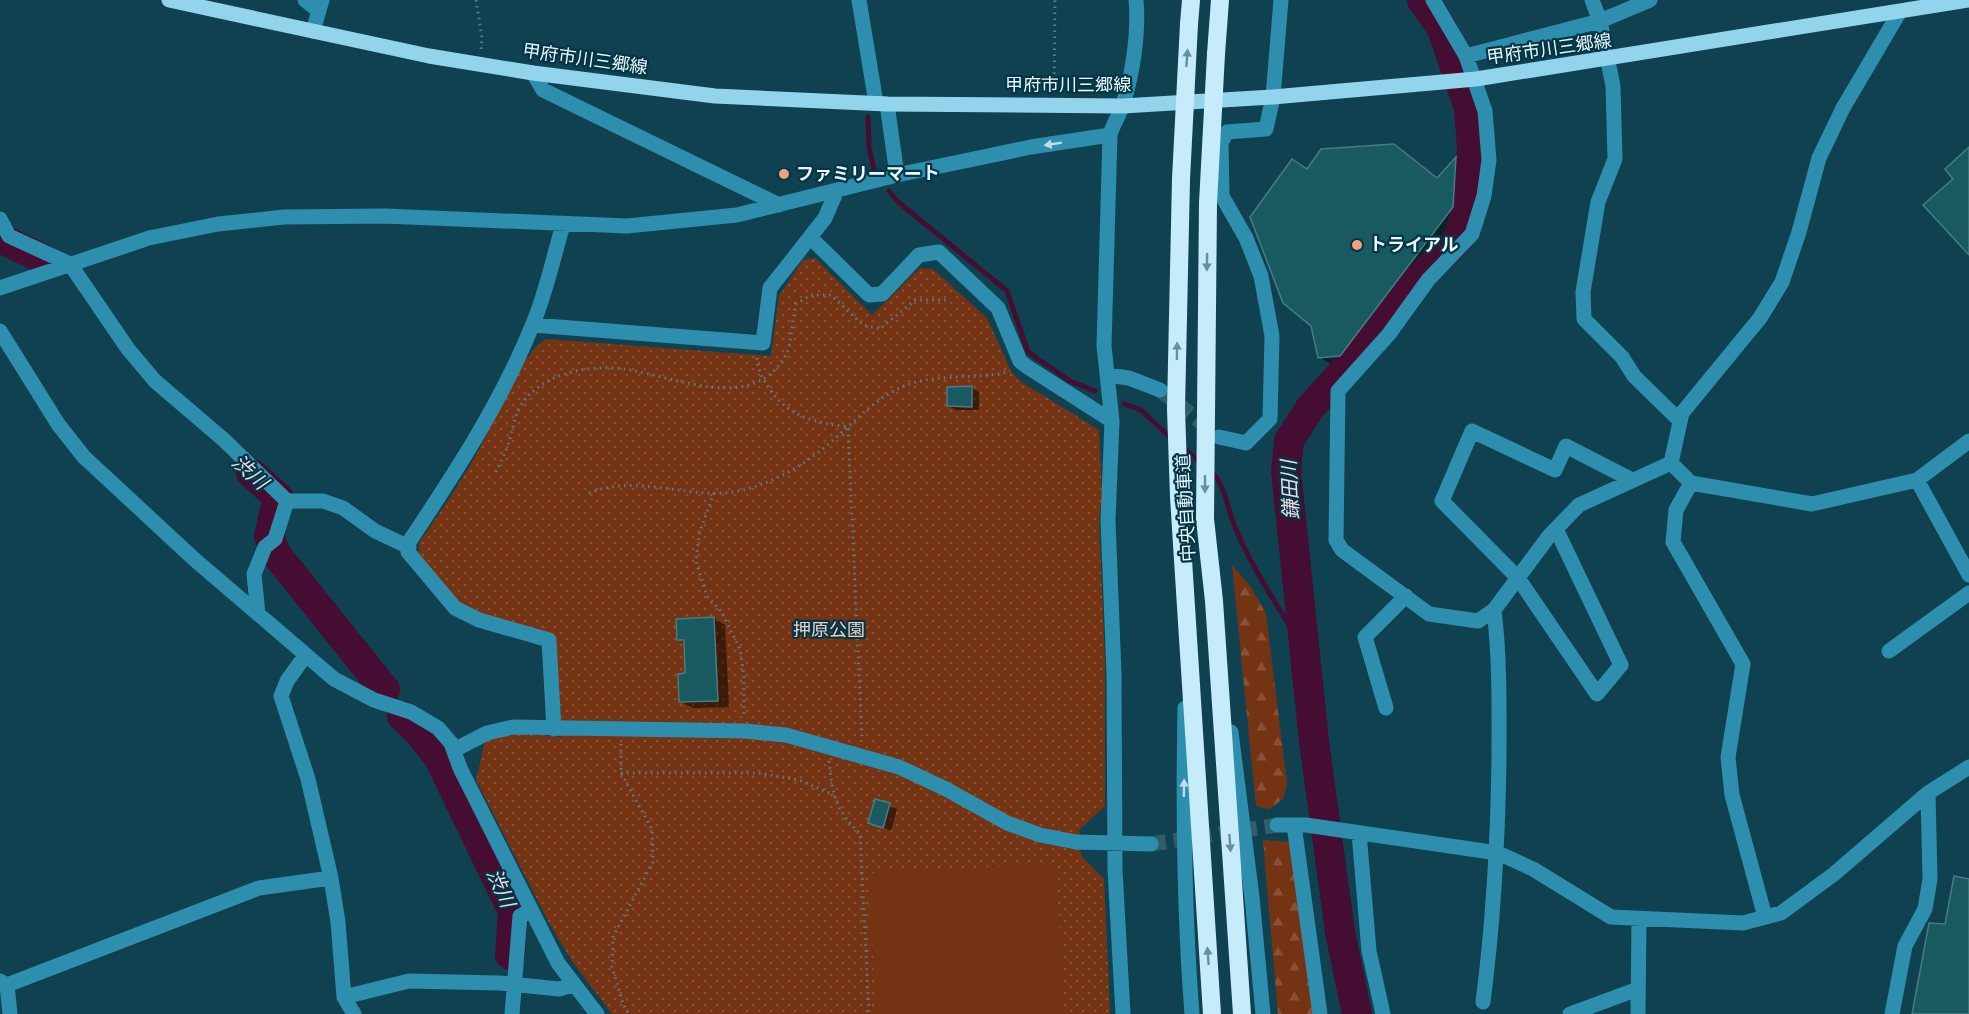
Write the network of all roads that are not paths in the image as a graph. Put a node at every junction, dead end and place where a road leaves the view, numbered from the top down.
1 (169, 0) edge
2 (304, 0) edge
3 (859, 0) edge
4 (1136, 0) edge
5 (1191, 0) edge
6 (1220, 0) edge
7 (1281, 0) edge
8 (1433, 0) edge
9 (1592, 0) edge
10 (1650, 0) edge
11 (1968, 0) edge
12 (320, 6) edge
13 (1899, 13) junction
14 (1600, 21) junction
15 (312, 31) junction
16 (1466, 56) junction
17 (1609, 60) junction
18 (533, 73) junction
19 (1476, 79) junction
20 (1273, 97) junction
21 (882, 103) junction
22 (1123, 106) junction
23 (1110, 135) junction
24 (897, 176) junction
25 (837, 190) junction
26 (779, 205) junction
27 (0, 219) edge
28 (563, 225) junction
29 (810, 237) junction
30 (70, 264) junction
31 (0, 288) edge
32 (533, 325) junction
33 (0, 331) edge
34 (1107, 375) junction
35 (1160, 390) tunnel mouth
36 (1680, 421) junction
37 (1112, 422) junction
38 (1211, 435) junction
39 (1969, 441) edge
40 (1671, 463) junction
41 (1632, 480) junction
42 (1917, 480) junction
43 (1691, 483) junction
44 (287, 501) junction
45 (1556, 529) junction
46 (408, 547) junction
47 (1969, 575) edge
48 (1518, 578) junction
49 (1969, 593) edge
50 (1406, 596) junction
51 (1214, 601) junction
52 (1187, 603) junction
53 (1494, 610) junction
54 (258, 614) junction
55 (1889, 651) dead end
56 (305, 656) junction
57 (1386, 708) dead end
58 (554, 729) junction
59 (454, 750) junction
60 (1969, 767) edge
61 (1928, 793) junction
62 (1277, 825) tunnel mouth
63 (1300, 825) junction
64 (1355, 832) junction
65 (1115, 843) junction
66 (1151, 844) tunnel mouth
67 (1498, 853) junction
68 (331, 878) junction
69 (531, 910) junction
70 (1766, 917) junction
71 (1639, 919) junction
72 (3, 983) edge
73 (509, 985) junction
74 (573, 985) junction
75 (1638, 989) junction
76 (344, 997) junction
77 (1483, 1002) dead end
78 (10, 1014) edge
79 (354, 1014) edge
80 (512, 1014) edge
81 (597, 1014) edge
82 (1123, 1014) edge
83 (1192, 1014) edge
84 (1212, 1014) edge
85 (1242, 1014) edge
86 (1263, 1014) edge
87 (1320, 1014) edge
88 (1383, 1014) edge
89 (1570, 1014) edge
90 (1638, 1014) edge
91 (1892, 1014) edge

1 - 15 main road, 甲府市川三郷線
2 - 12 street
3 - 21 street
4 - 22 street
52 -> 5 highway, 中央自動車道, bridge
6 -> 38 highway, 中央自動車道, bridge
7 - 20 street
8 - 16 street
9 - 14 street
10 - 14 street
11 - 13 main road, 甲府市川三郷線
12 - 15 street
13 - 17 main road, 甲府市川三郷線
13 - 36 street
14 - 16 street
14 - 17 street
15 - 18 main road, 甲府市川三郷線
16 - 19 street
17 - 19 main road, 甲府市川三郷線
17 - 36 street
18 - 21 main road, 甲府市川三郷線
18 - 26 street
19 - 20 main road, 甲府市川三郷線
19 - 50 street
20 - 22 main road, 甲府市川三郷線
20 - 38 street
21 - 22 main road, 甲府市川三郷線
21 - 24 street
22 - 23 street
23 -> 24 street
23 - 34 street
24 - 25 street
25 - 26 street
25 - 29 street
26 - 28 street
27 - 30 street
28 - 30 street
28 - 32 street
29 - 32 street
29 - 37 street
30 - 31 street
30 - 44 street
32 - 46 street
33 - 54 street
34 - 35 street
34 - 37 street
36 - 40 street
37 - 65 street
38 -> 51 highway, 中央自動車道
39 - 42 street
40 - 41 street
40 - 43 street
41 - 45 street
41 - 48 street
42 - 43 street
42 - 47 street
43 - 70 street
44 - 46 street
44 - 54 street
45 - 48 street
45 - 48 street
46 - 58 street
48 - 53 street
49 - 55 street
50 - 53 street
50 - 57 street
51 -> 85 highway, 中央自動車道
51 - 86 street
83 -> 52 street
84 -> 52 highway, 中央自動車道
53 - 67 street
54 - 56 street
56 - 59 street
56 - 68 street
58 - 59 street
58 - 65 street
59 - 69 street
60 - 61 street
61 - 70 street
61 - 91 street
62 - 63 street
63 - 64 street
63 - 87 street
64 - 67 street
64 - 88 street
65 - 66 street
65 - 82 street
67 - 71 street
67 - 77 street
68 - 72 street
68 - 76 street
69 - 73 street
69 - 74 street
70 - 71 street
71 - 75 street
72 - 78 street
73 - 74 street
73 - 76 street
73 - 80 street
74 - 81 street
75 - 89 street
75 - 90 street
76 - 79 street

